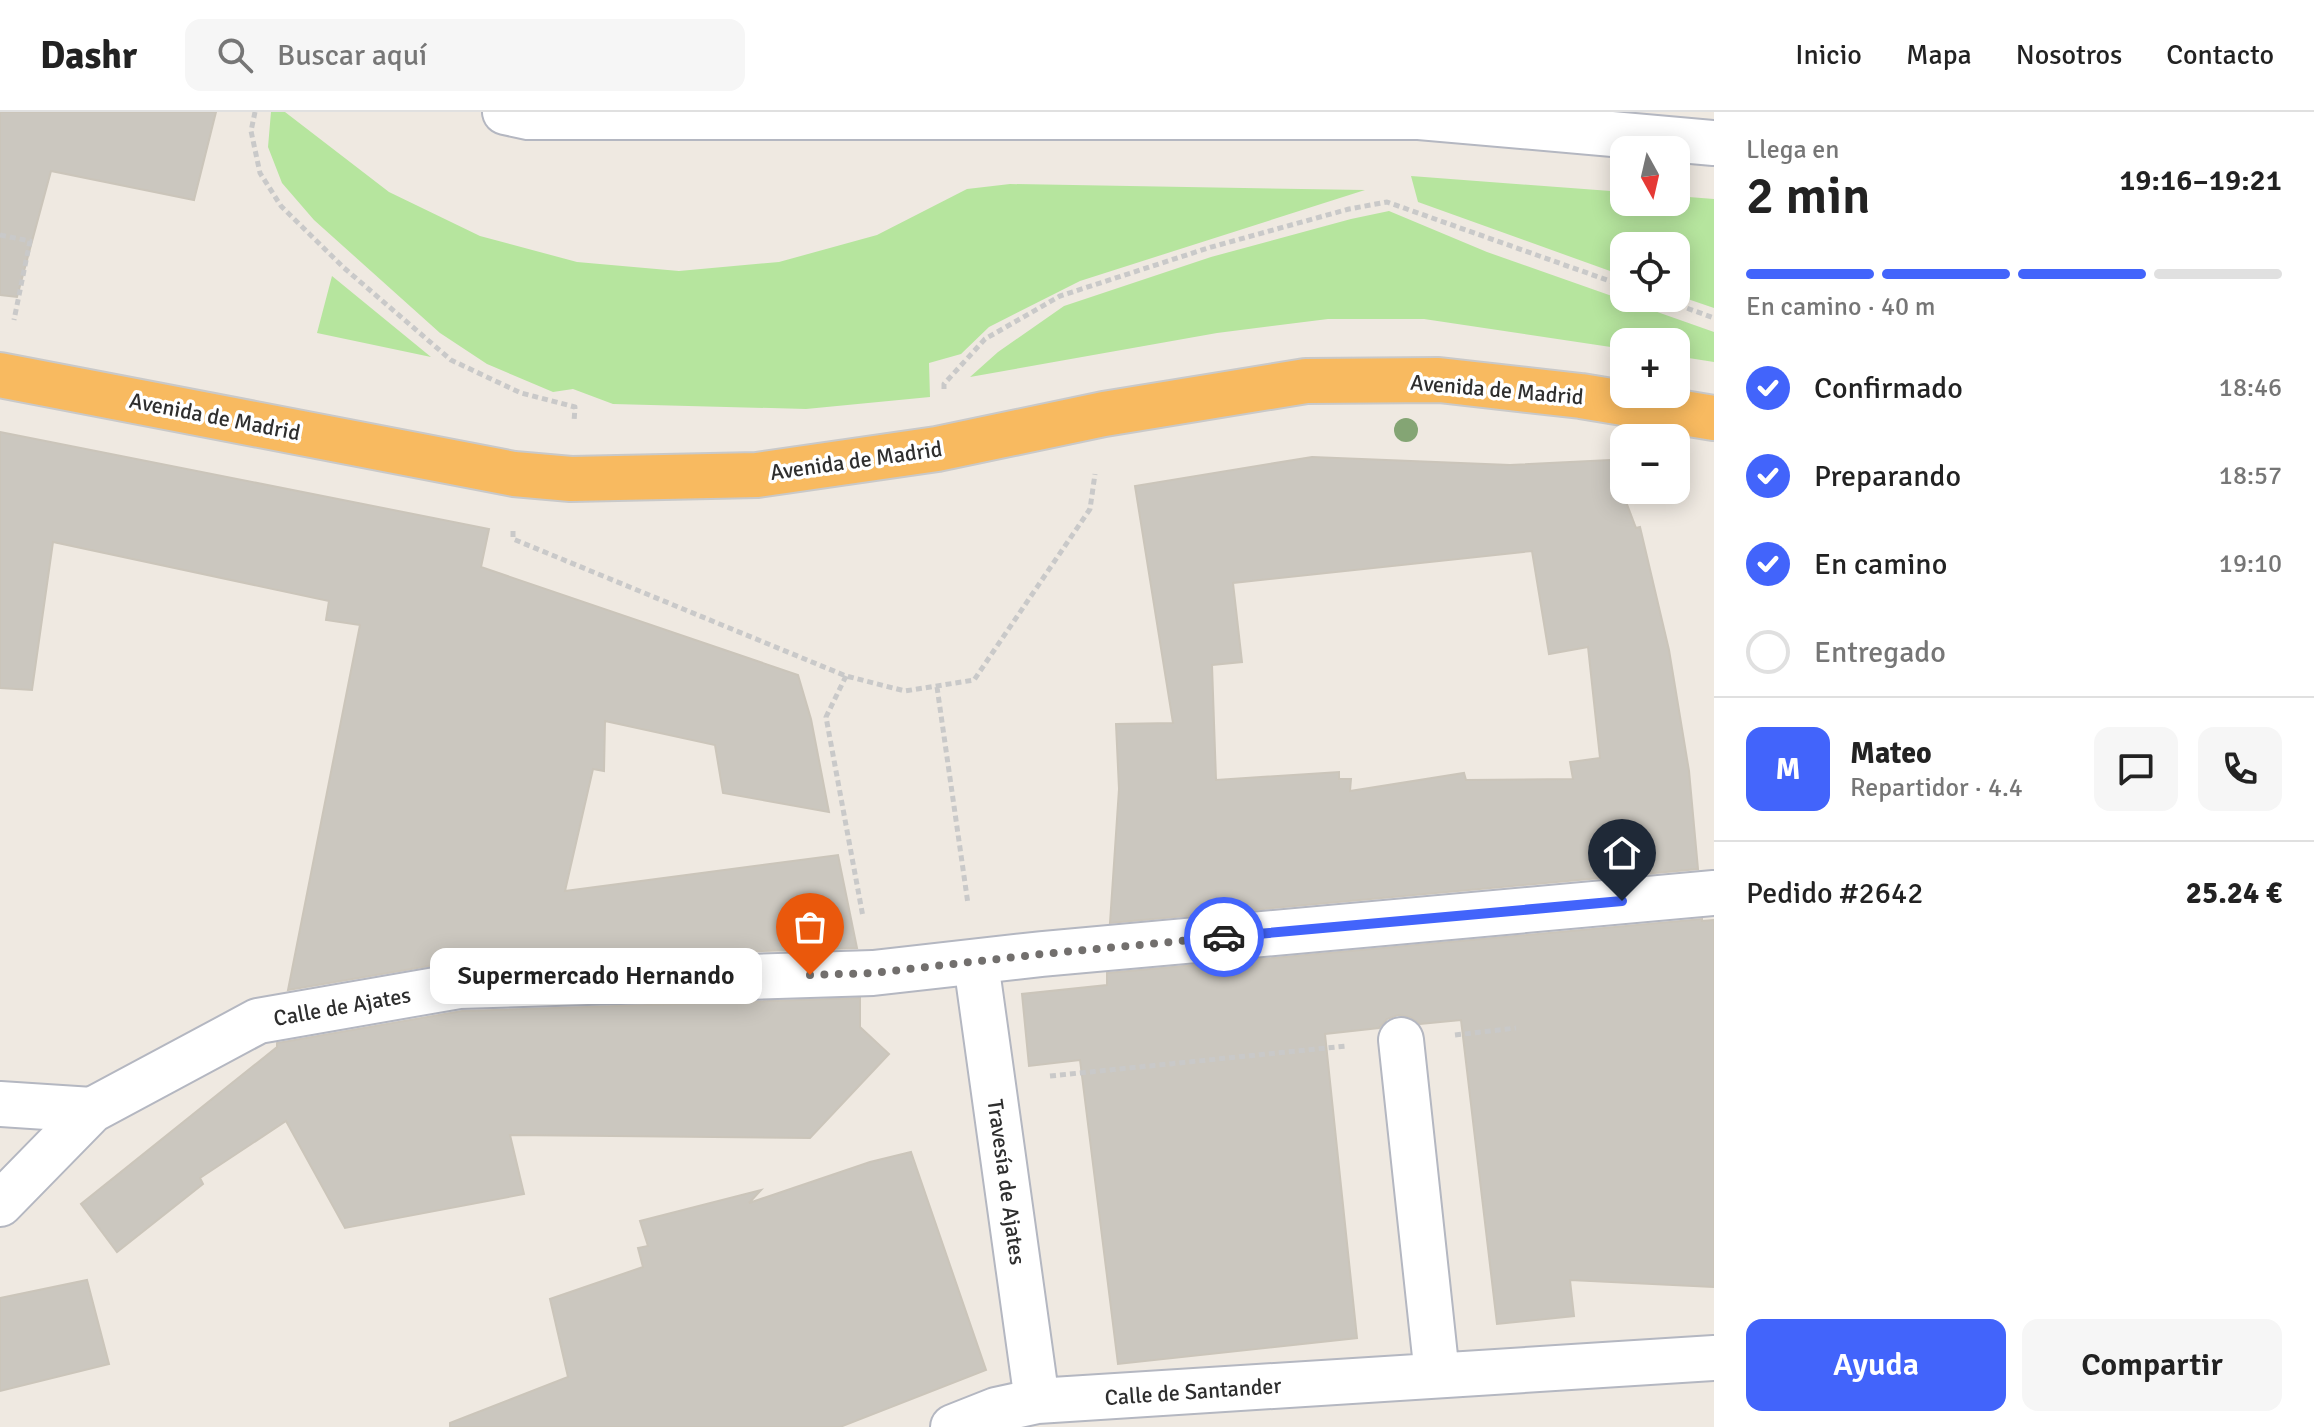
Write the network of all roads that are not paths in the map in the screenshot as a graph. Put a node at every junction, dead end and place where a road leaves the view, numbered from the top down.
1 (505, 112) edge
2 (1419, 114) edge
3 (1714, 143) edge
4 (1, 375) edge
5 (1714, 418) edge
6 (1714, 893) edge
7 (976, 963) junction
8 (1401, 1040) road end
9 (0, 1104) edge
10 (92, 1110) junction
11 (0, 1204) edge
12 (1714, 1358) edge
13 (1437, 1375) junction
14 (1037, 1401) junction
15 (953, 1427) edge

1 - 2 street
2 - 3 street
4 - 5 highway, Avenida de Madrid
6 - 7 street, Calle de Ajates
7 - 10 street, Calle de Ajates
7 - 14 street, Travesía de Ajates
8 - 13 street
9 - 10 street
10 - 11 street, Calle de Ajates
12 - 13 street, Calle de Santander
13 - 14 street, Calle de Santander
14 - 15 street, Calle de Santander

